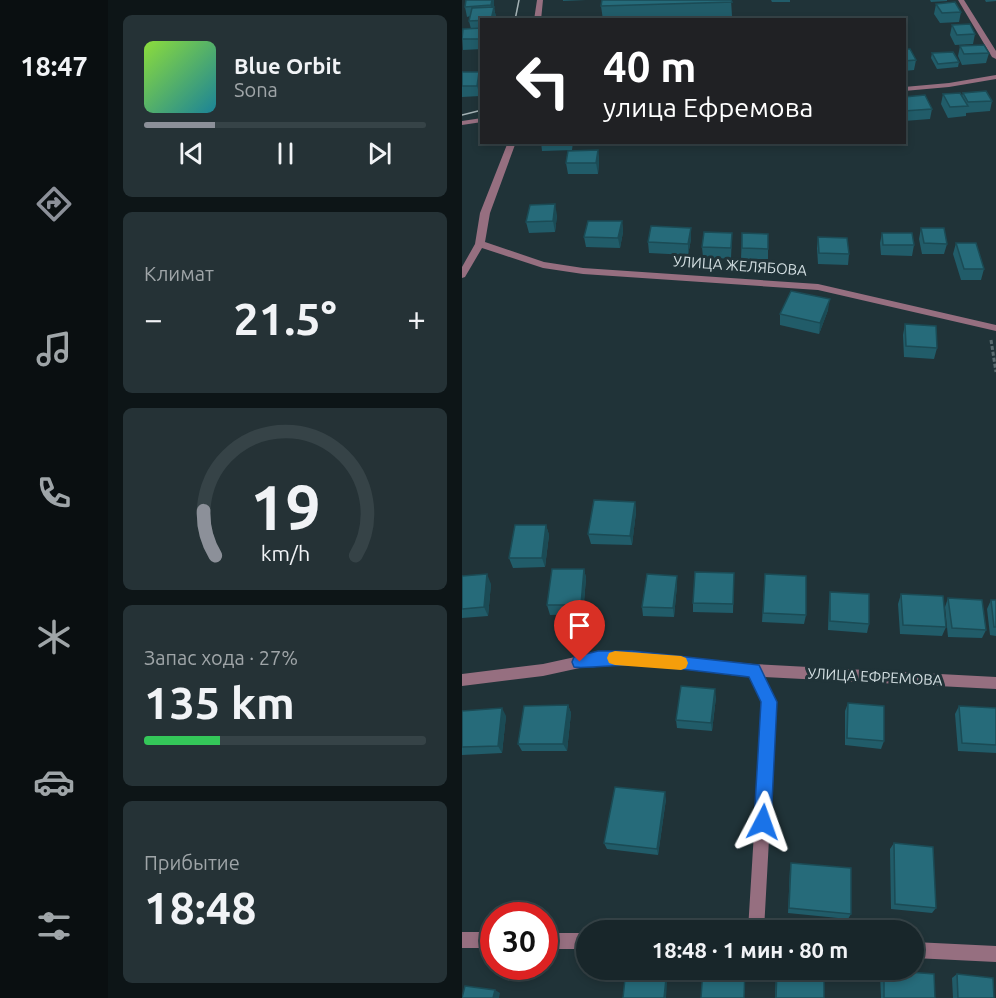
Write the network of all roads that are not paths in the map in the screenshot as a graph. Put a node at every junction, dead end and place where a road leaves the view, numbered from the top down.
1 (540, 0) edge
2 (961, 0) edge
3 (537, 18) edge
4 (996, 57) edge
5 (996, 77) edge
6 (906, 89) edge
7 (480, 120) edge
8 (462, 123) edge
9 (511, 144) edge
10 (480, 244) junction
11 (462, 275) edge
12 (993, 328) edge
13 (753, 670) junction
14 (462, 680) edge
15 (996, 683) edge
16 (757, 920) edge
17 (462, 940) edge
18 (480, 940) edge
19 (558, 941) edge
20 (576, 941) edge
21 (924, 950) edge
22 (996, 954) edge

1 - 3 street
2 - 4 street
5 - 6 street
7 - 8 street
9 - 10 street
10 - 11 street
10 - 12 street, УЛИЦА ЖЕЛЯБОВА
13 - 14 street, УЛИЦА ЕФРЕМОВА
13 - 15 street, УЛИЦА ЕФРЕМОВА
13 - 16 street
17 - 18 street
19 - 20 street
21 - 22 street

